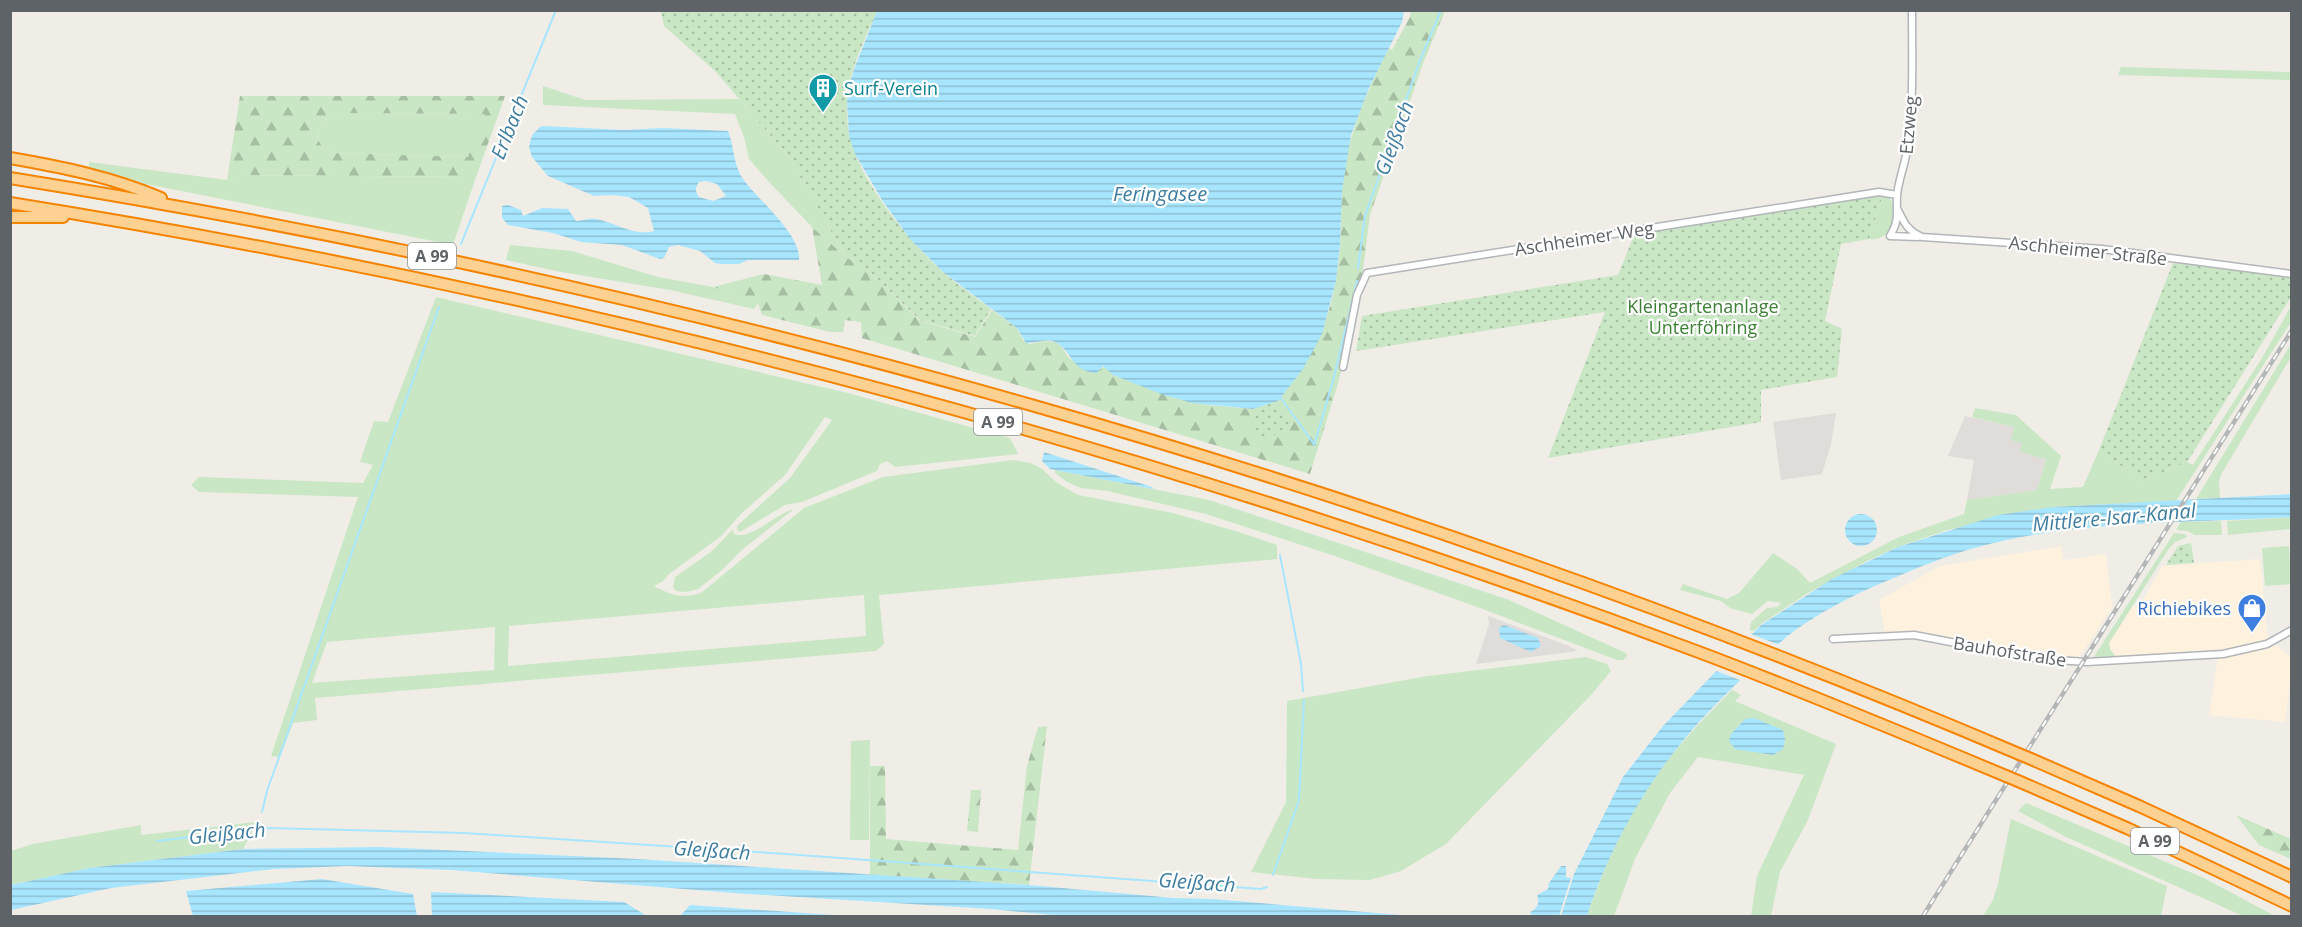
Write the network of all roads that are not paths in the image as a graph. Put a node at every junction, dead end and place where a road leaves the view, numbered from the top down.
1 (1912, 10) edge
2 (10, 158) edge
3 (10, 178) edge
4 (1897, 195) junction
5 (10, 203) edge
6 (177, 204) junction
7 (1898, 210) junction
8 (94, 216) junction
9 (10, 217) edge
10 (1890, 236) joint
11 (1922, 237) junction
12 (2292, 274) edge
13 (1343, 367) dead end
14 (2292, 630) edge
15 (1833, 639) dead end
16 (2292, 877) edge
17 (2292, 906) edge

1 - 4 street, Etzweg
2 - 6 highway
3 - 6 highway, A 99
4 - 7 street, Etzweg
4 - 13 street, Aschheimer Weg
5 - 8 highway, A 99
6 - 16 highway, A 99, bridge
7 - 10 street, Etzweg
7 - 11 street
8 - 9 highway
8 - 17 highway, A 99, bridge
10 - 11 street, Aschheimer Straße
11 - 12 street, Aschheimer Straße
14 - 15 street, Bauhofstraße

